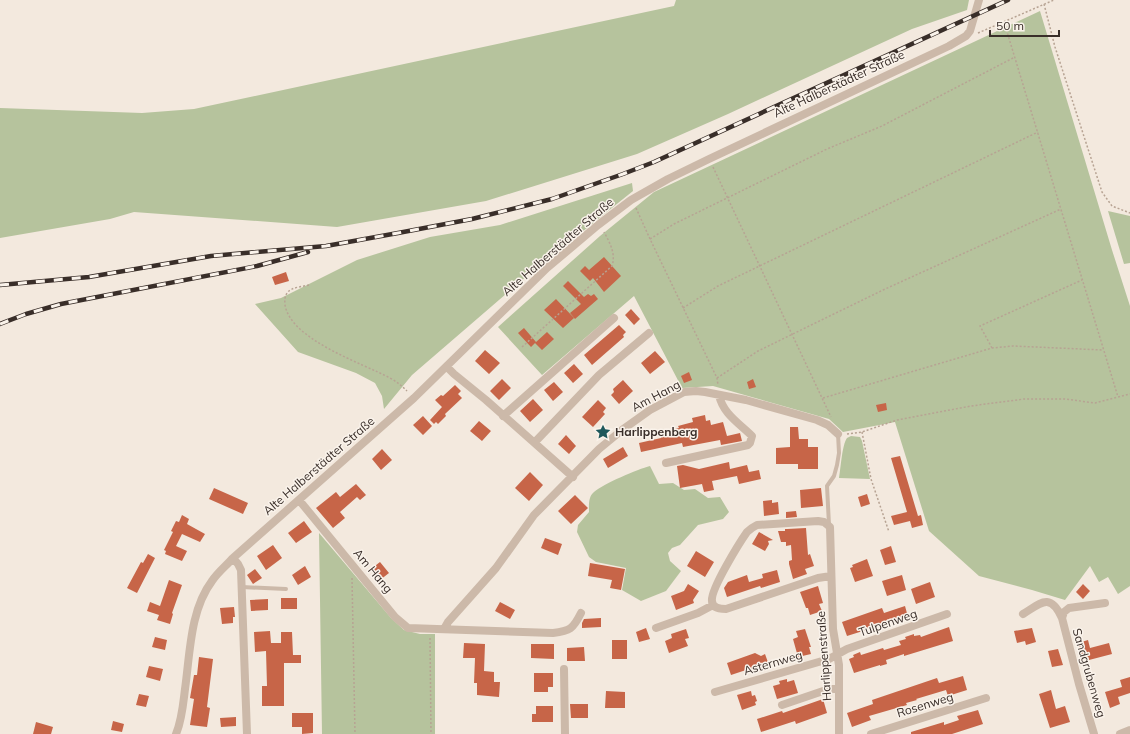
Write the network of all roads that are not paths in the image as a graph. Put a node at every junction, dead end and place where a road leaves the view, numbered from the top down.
1 (979, 0) edge
2 (614, 318) dead end
3 (649, 333) dead end
4 (447, 367) junction
5 (719, 395) junction
6 (503, 416) junction
7 (838, 434) joint
8 (535, 442) junction
9 (666, 463) dead end
10 (573, 477) junction
11 (299, 500) junction
12 (830, 528) junction
13 (233, 558) junction
14 (831, 576) junction
15 (242, 587) junction
16 (286, 589) dead end
17 (1105, 603) dead end
18 (713, 605) junction
19 (581, 613) dead end
20 (947, 614) dead end
21 (1023, 614) dead end
22 (1062, 618) junction
23 (656, 628) dead end
24 (444, 629) junction
25 (837, 655) junction
26 (564, 669) dead end
27 (839, 689) junction
28 (714, 692) dead end
29 (986, 698) dead end
30 (782, 705) dead end
31 (1130, 730) edge
32 (176, 734) edge
33 (247, 734) edge
34 (564, 734) edge
35 (839, 734) edge
36 (871, 734) edge
37 (1094, 734) edge
38 (1120, 734) edge

1 - 4 street, Alte Halberstädter Straße
2 - 6 street
3 - 8 street
4 - 6 street
4 - 11 street, Alte Halberstädter Straße
5 - 7 street
5 - 9 street
5 - 10 street, Am Hang
6 - 8 street
7 - 12 lane
8 - 10 street
10 - 24 street, Am Hang
11 - 13 street, Alte Halberstädter Straße
11 - 24 street, Am Hang
12 - 14 street, Harlippenstraße
12 - 18 street
13 - 15 street
13 - 32 street, Alte Halberstädter Straße
14 - 18 street
14 - 25 street, Harlippenstraße
15 - 16 lane
15 - 33 street
17 - 22 street, Sandgrubenweg
18 - 23 street
19 - 24 street, Am Hang
20 - 25 street, Tulpenweg
21 - 22 street, Sandgrubenweg
22 - 37 street, Sandgrubenweg
25 - 27 street, Harlippenstraße
25 - 28 street, Asternweg
26 - 34 street
27 - 30 street
27 - 35 street, Harlippenstraße
29 - 36 street, Rosenweg
31 - 38 street

